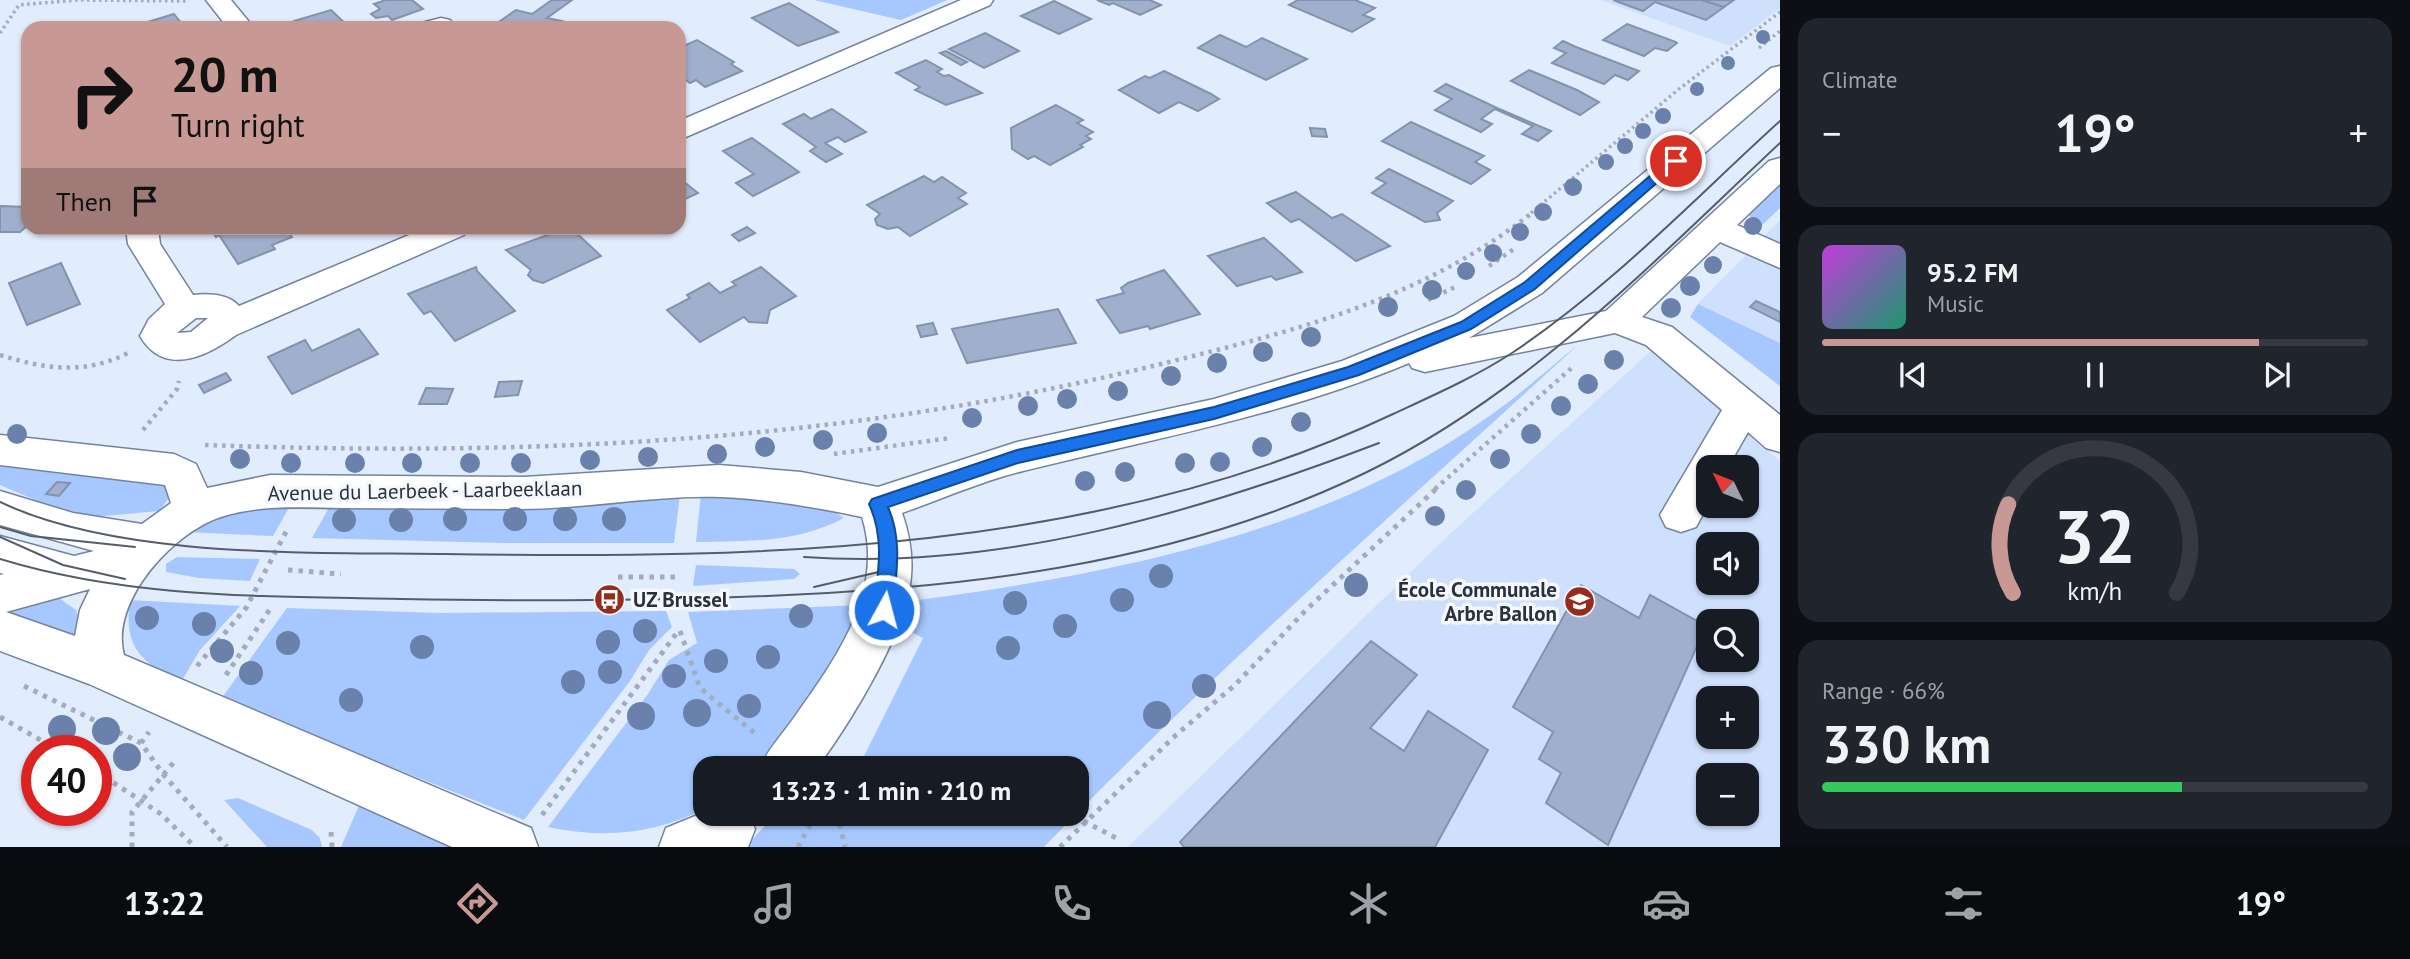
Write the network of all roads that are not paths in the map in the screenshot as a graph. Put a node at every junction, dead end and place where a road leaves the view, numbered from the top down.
1 (218, 0) edge
2 (981, 0) edge
3 (235, 21) edge
4 (1780, 74) edge
5 (686, 128) edge
6 (1780, 167) edge
7 (1716, 228) junction
8 (143, 235) edge
9 (437, 235) edge
10 (1780, 257) edge
11 (173, 319) junction
12 (1617, 321) junction
13 (224, 326) junction
14 (1354, 371) junction
15 (1744, 406) junction
16 (1780, 437) edge
17 (0, 450) edge
18 (1716, 455) edge
19 (1696, 489) edge
20 (878, 504) junction
21 (0, 508) edge
22 (194, 510) junction
23 (1681, 515) dead end
24 (0, 554) edge
25 (120, 565) junction
26 (0, 594) edge
27 (0, 630) edge
28 (106, 668) junction
29 (773, 754) edge
30 (524, 836) edge

1 - 3 street
2 - 5 street
4 - 14 street
6 - 7 street
7 - 10 street
7 - 12 street
8 - 11 street
9 - 13 street
11 - 13 street
11 - 13 street
12 - 14 street
12 - 15 street
14 - 20 street
15 - 16 street
15 - 18 street
17 - 22 street
19 - 23 street
20 - 22 street, Avenue du Laerbeek - Laarbeeklaan
20 - 29 street
21 - 25 street
22 - 25 street, Avenue du Laerbeek - Laarbeeklaan
24 - 25 street
25 - 26 street
25 - 28 street, Avenue du Laerbeek - Laarbeeklaan
27 - 28 street
28 - 30 street

